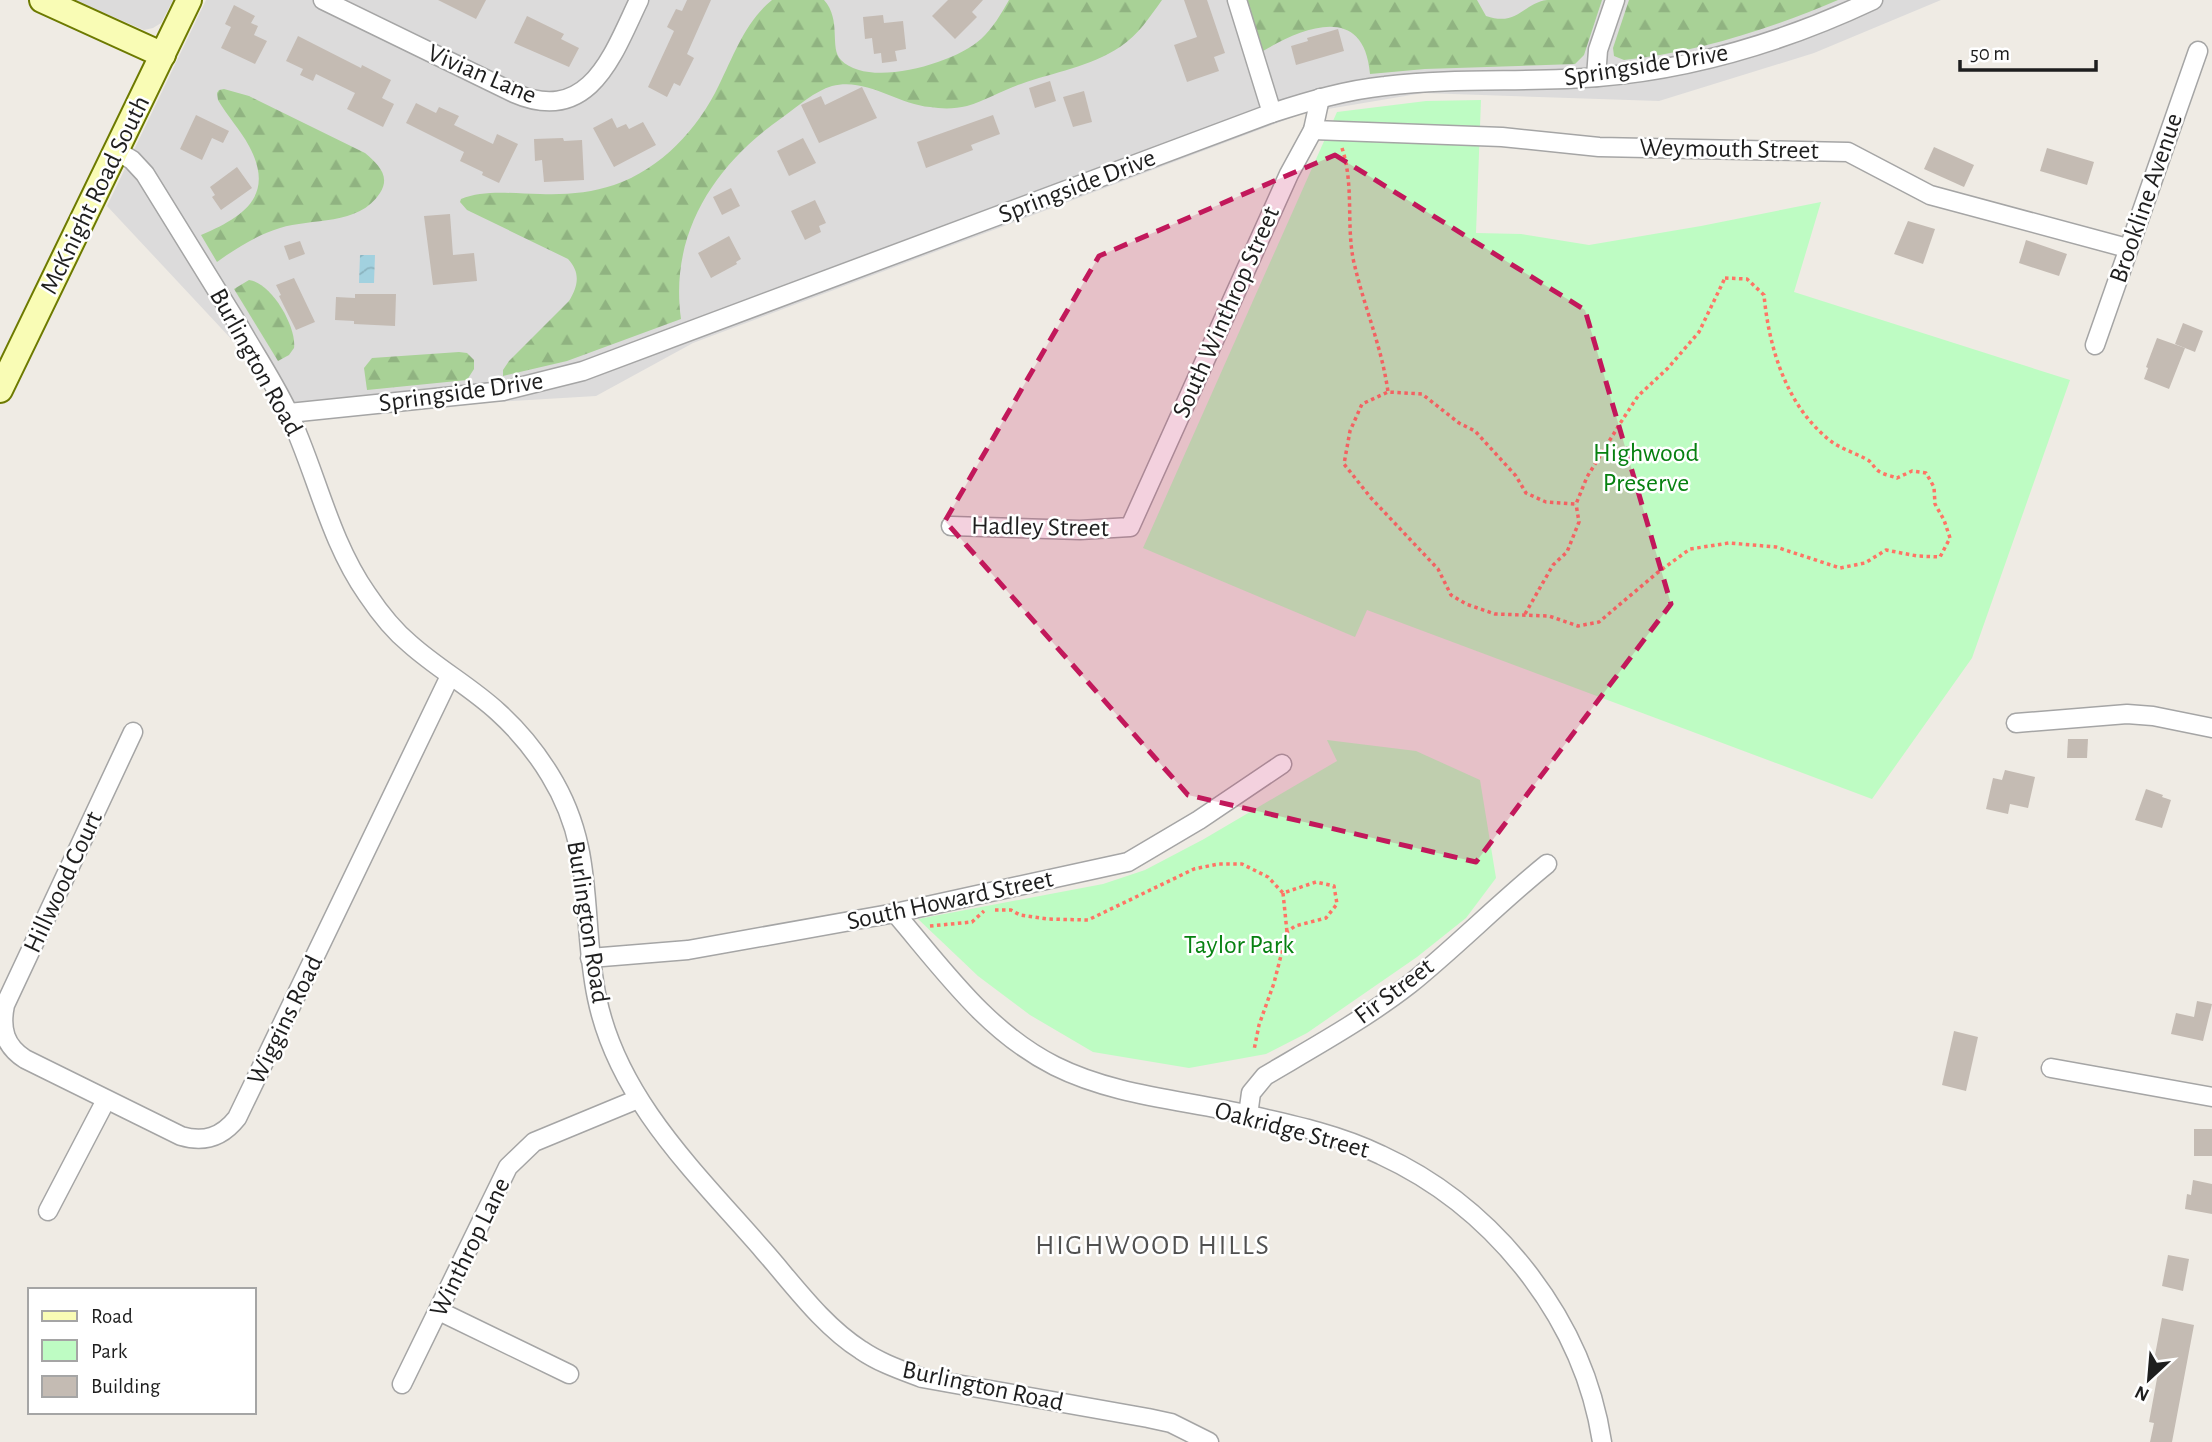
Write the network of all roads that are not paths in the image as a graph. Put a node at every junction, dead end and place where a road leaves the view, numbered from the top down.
1 (42, 0) edge
2 (189, 0) edge
3 (323, 0) edge
4 (639, 0) edge
5 (1237, 0) edge
6 (1615, 0) edge
7 (1873, 0) edge
8 (2197, 51) dead end
9 (163, 55) junction
10 (1596, 77) junction
11 (1320, 98) junction
12 (1272, 113) junction
13 (1313, 130) junction
14 (117, 151) junction
15 (2127, 248) junction
16 (2095, 345) dead end
17 (0, 390) edge
18 (289, 413) junction
19 (951, 526) dead end
20 (1130, 527) joint
21 (450, 676) junction
22 (2016, 723) dead end
23 (2212, 728) edge
24 (133, 732) dead end
25 (1282, 764) dead end
26 (1547, 864) dead end
27 (895, 913) junction
28 (590, 958) junction
29 (2051, 1068) dead end
30 (2212, 1097) edge
31 (638, 1099) junction
32 (106, 1100) junction
33 (1248, 1115) junction
34 (48, 1211) dead end
35 (439, 1311) junction
36 (569, 1374) dead end
37 (402, 1384) dead end
38 (1209, 1442) edge
39 (1602, 1442) edge

1 - 9 street
2 - 9 street, McKnight Road South
3 - 4 street, Vivian Lane
5 - 12 street
6 - 10 street
7 - 10 street, Springside Drive
8 - 15 street, Brookline Avenue
9 - 14 street, McKnight Road South
10 - 11 street, Springside Drive
11 - 12 street, Springside Drive
11 - 13 street, South Winthrop Street
12 - 18 street, Springside Drive
13 - 15 street, Weymouth Street
13 - 20 street, South Winthrop Street
14 - 17 street, McKnight Road South
14 - 18 street, Burlington Road
15 - 16 street, Brookline Avenue
18 - 21 street, Burlington Road
19 - 20 street, Hadley Street
21 - 28 street, Burlington Road
21 - 32 street, Wiggins Road
22 - 23 street
24 - 32 street, Hillwood Court
25 - 27 street, South Howard Street
26 - 33 street, Fir Street
27 - 28 street, South Howard Street
27 - 33 street, Oakridge Street
28 - 31 street, Burlington Road
29 - 30 street
31 - 35 street, Winthrop Lane
31 - 38 street, Burlington Road
32 - 34 street
33 - 39 street, Oakridge Street
35 - 36 street
35 - 37 street, Winthrop Lane

